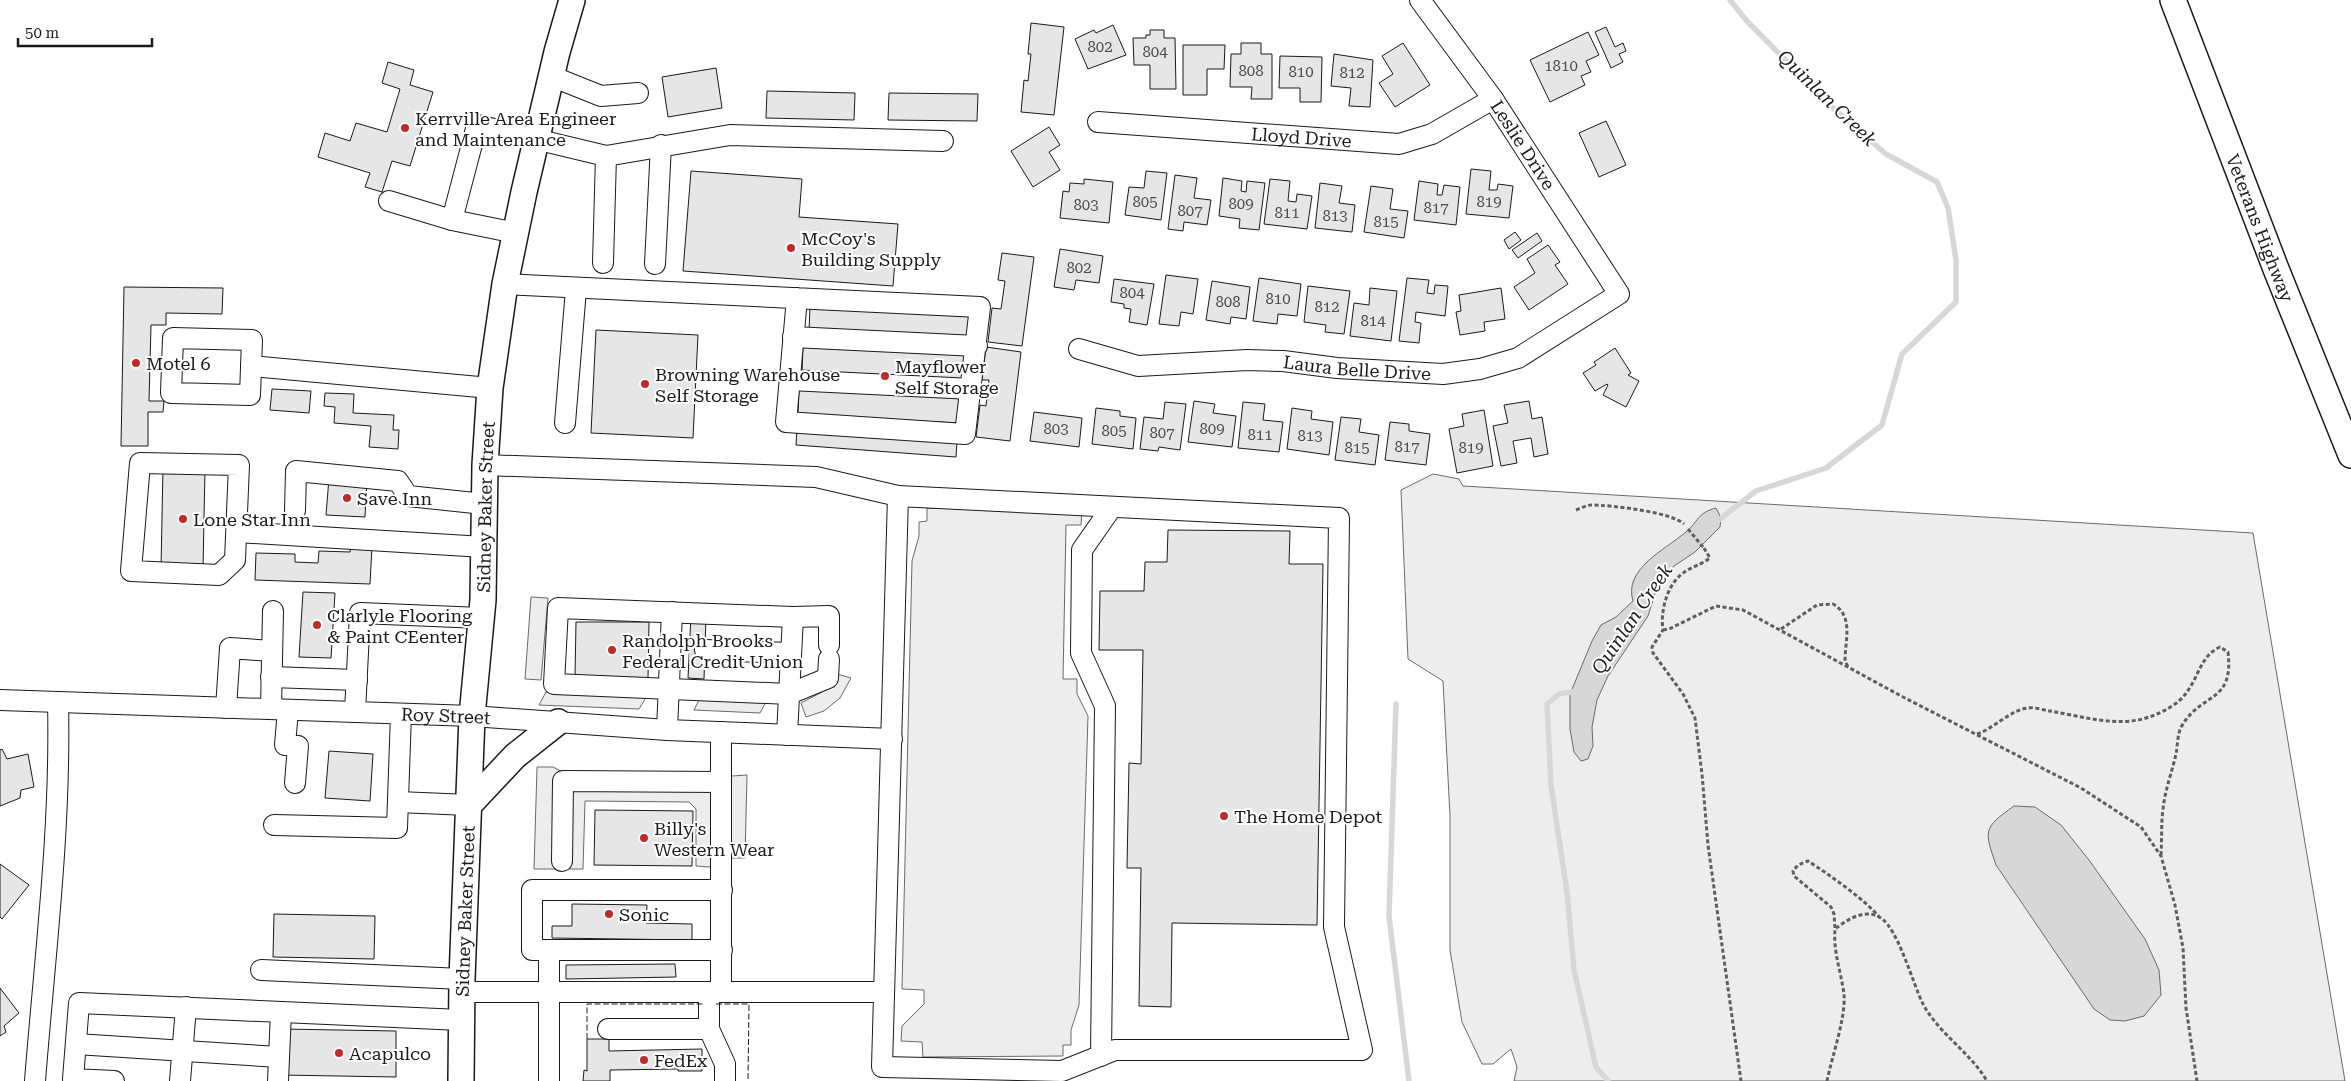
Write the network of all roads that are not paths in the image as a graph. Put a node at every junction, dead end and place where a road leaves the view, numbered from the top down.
1 (572, 0) edge
2 (1420, 0) edge
3 (2173, 0) edge
4 (551, 76) junction
5 (638, 93) dead end
6 (1493, 99) junction
7 (1098, 122) dead end
8 (536, 139) junction
9 (943, 141) dead end
10 (661, 145) junction
11 (606, 156) junction
12 (389, 201) dead end
13 (452, 220) junction
14 (516, 234) junction
15 (603, 263) dead end
16 (655, 264) dead end
17 (505, 284) junction
18 (576, 289) junction
19 (1619, 294) joint
20 (796, 298) junction
21 (793, 337) junction
22 (977, 346) junction
23 (1079, 349) dead end
24 (251, 366) junction
25 (790, 380) junction
26 (490, 388) junction
27 (972, 389) junction
28 (565, 423) dead end
29 (2351, 455) edge
30 (485, 465) junction
31 (898, 496) junction
32 (484, 504) junction
33 (1112, 507) junction
34 (295, 511) dead end
35 (237, 532) junction
36 (484, 547) junction
37 (272, 611) dead end
38 (672, 612) junction
39 (793, 617) junction
40 (481, 618) junction
41 (688, 650) junction
42 (272, 651) junction
43 (791, 653) junction
44 (271, 677) junction
45 (357, 680) junction
46 (669, 689) junction
47 (789, 694) junction
48 (0, 700) edge
49 (58, 702) junction
50 (226, 708) junction
51 (280, 710) junction
52 (355, 712) junction
53 (401, 714) junction
54 (472, 716) junction
55 (558, 722) junction
56 (668, 730) junction
57 (721, 732) junction
58 (787, 735) junction
59 (892, 739) junction
60 (721, 782) junction
61 (295, 783) dead end
62 (398, 802) junction
63 (469, 805) junction
64 (274, 825) dead end
65 (562, 861) dead end
66 (722, 890) junction
67 (549, 950) junction
68 (722, 950) junction
69 (261, 970) dead end
70 (462, 986) junction
71 (549, 991) junction
72 (715, 991) junction
73 (884, 992) junction
74 (186, 1007) junction
75 (281, 1012) junction
76 (461, 1020) junction
77 (608, 1029) dead end
78 (709, 1029) junction
79 (76, 1044) junction
80 (182, 1051) junction
81 (1101, 1056) junction
82 (279, 1057) junction
83 (36, 1081) edge
84 (114, 1081) edge
85 (180, 1081) edge
86 (278, 1081) edge
87 (461, 1081) edge
88 (549, 1081) edge
89 (725, 1081) edge

1 - 4 main road, Sidney Baker Street
2 - 6 street, Leslie Drive
3 - 29 main road, Veterans Highway
4 - 5 street
4 - 8 main road, Sidney Baker Street
6 - 7 street, Lloyd Drive
6 - 19 street, Leslie Drive
8 - 11 street
8 - 13 street
8 - 14 main road, Sidney Baker Street
9 - 10 street
10 - 11 street
10 - 16 street
11 - 15 street
12 - 13 street
13 - 14 street
14 - 17 main road, Sidney Baker Street
17 - 18 street
17 - 26 main road, Sidney Baker Street
18 - 20 street
18 - 28 street
19 - 23 street, Laura Belle Drive
20 - 21 street
20 - 22 street
21 - 22 street
21 - 25 street
22 - 27 street
24 - 24 street
24 - 26 street
25 - 27 street
25 - 27 street
26 - 30 main road, Sidney Baker Street
30 - 31 street
30 - 32 main road, Sidney Baker Street
31 - 33 street
31 - 59 street
32 - 34 street
32 - 36 main road, Sidney Baker Street
33 - 81 street
33 - 81 street
35 - 35 street
35 - 36 street
36 - 40 main road, Sidney Baker Street
37 - 42 street
38 - 39 street
38 - 41 street
38 - 46 street
39 - 43 street
39 - 47 street
40 - 45 street
40 - 54 main road, Sidney Baker Street
41 - 43 street
41 - 46 street
42 - 44 street
42 - 50 street
43 - 47 street
44 - 45 street
44 - 51 street
45 - 52 street
46 - 47 street
46 - 56 street
47 - 58 street
48 - 49 street, Roy Street
49 - 50 street, Roy Street
49 - 83 street
50 - 51 street, Roy Street
51 - 52 street, Roy Street
51 - 61 street
52 - 53 street, Roy Street
53 - 54 street, Roy Street
53 - 62 street
54 - 55 street, Roy Street
54 - 63 main road, Sidney Baker Street
55 - 56 street, Roy Street
55 - 63 main road
56 - 57 street, Roy Street
57 - 58 street, Roy Street
57 - 60 street
58 - 59 street, Roy Street
59 - 73 street
60 - 65 street
60 - 66 street
62 - 63 street
62 - 64 street
63 - 70 main road, Sidney Baker Street
66 - 67 street
66 - 68 street
67 - 68 street
67 - 71 street
68 - 72 street
69 - 70 street
70 - 71 street
70 - 76 main road, Sidney Baker Street
71 - 72 street
71 - 88 street
72 - 73 street
72 - 78 street
73 - 81 street
74 - 75 street
74 - 79 street
74 - 80 street
75 - 76 street
75 - 82 street
76 - 87 main road, Sidney Baker Street
77 - 78 street
78 - 89 street
79 - 80 street
79 - 84 street
80 - 82 street
80 - 85 street
82 - 86 street

